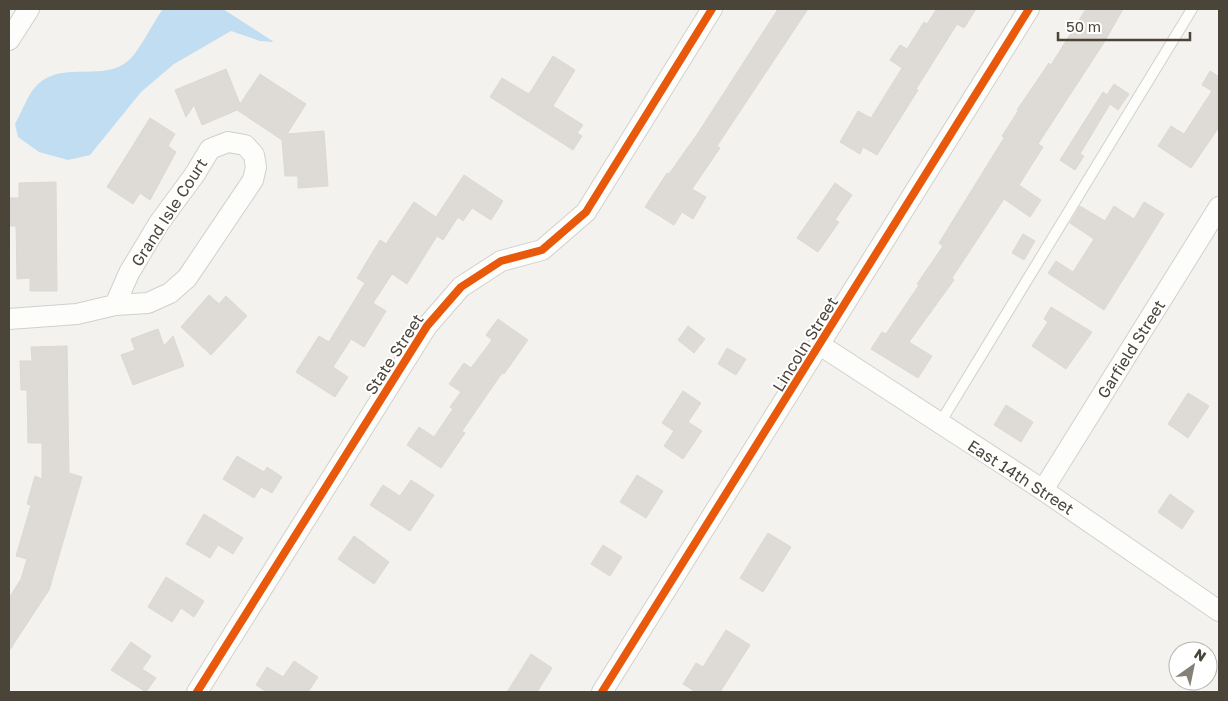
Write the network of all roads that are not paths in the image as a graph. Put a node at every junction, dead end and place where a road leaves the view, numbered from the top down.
1 (29, 9) edge
2 (712, 9) edge
3 (1029, 9) edge
4 (1192, 9) edge
5 (9, 40) edge
6 (1219, 207) edge
7 (115, 305) junction
8 (9, 319) edge
9 (820, 346) junction
10 (940, 423) junction
11 (1043, 490) junction
12 (1219, 611) edge
13 (197, 692) edge
14 (602, 692) edge

1 - 5 street
2 - 13 street, State Street
3 - 9 street, Lincoln Street
4 - 10 lane
6 - 11 street, Garfield Street
7 - 7 street, Grand Isle Court
7 - 8 street, Grand Isle Court
9 - 10 street, East 14th Street
9 - 14 street, Lincoln Street
10 - 11 street, East 14th Street
11 - 12 street, East 14th Street

